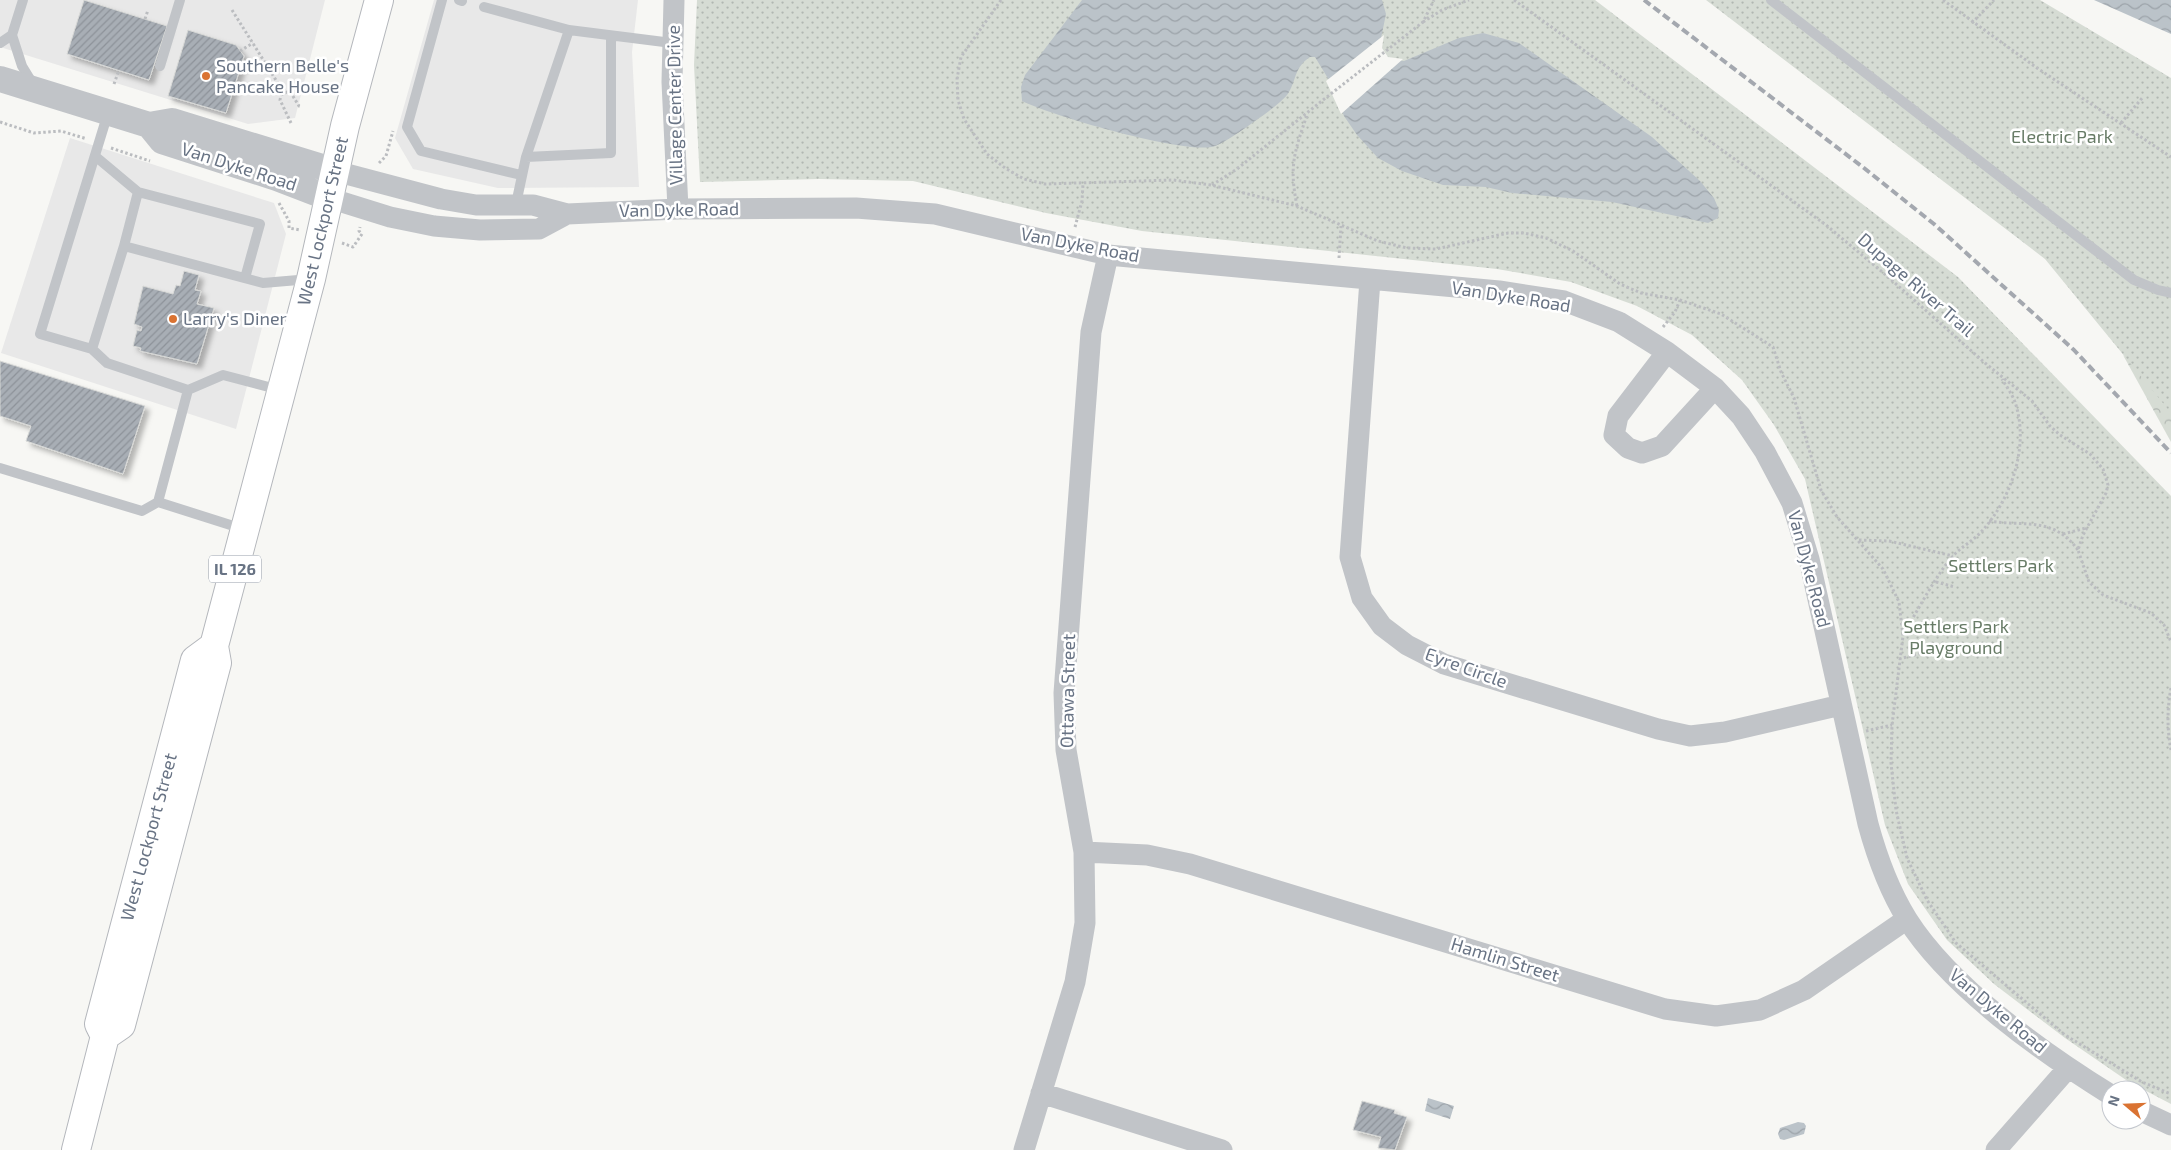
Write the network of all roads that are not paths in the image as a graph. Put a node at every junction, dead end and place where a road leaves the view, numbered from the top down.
1 (23, 0) edge
2 (180, 0) edge
3 (379, 0) edge
4 (442, 0) edge
5 (674, 0) edge
6 (1771, 0) edge
7 (484, 7) dead end
8 (569, 30) junction
9 (12, 35) junction
10 (611, 36) junction
11 (0, 43) edge
12 (672, 43) junction
13 (160, 66) dead end
14 (0, 79) edge
15 (37, 91) junction
16 (108, 112) junction
17 (149, 125) junction
18 (96, 156) junction
19 (526, 157) junction
20 (335, 171) junction
21 (521, 175) junction
22 (138, 192) junction
23 (329, 198) junction
24 (516, 204) junction
25 (678, 209) junction
26 (568, 214) junction
27 (124, 246) junction
28 (1108, 255) junction
29 (245, 278) junction
30 (311, 279) junction
31 (1370, 280) junction
32 (2171, 293) edge
33 (1660, 347) junction
34 (92, 349) junction
35 (1715, 388) junction
36 (188, 390) junction
37 (282, 390) junction
38 (0, 468) edge
39 (158, 502) junction
40 (245, 530) junction
41 (1842, 705) junction
42 (1084, 852) junction
43 (1907, 919) junction
44 (2068, 1068) junction
45 (2101, 1089) edge
46 (1041, 1093) junction
47 (2151, 1116) edge
48 (2171, 1125) edge
49 (76, 1150) edge
50 (1024, 1150) edge
51 (1222, 1150) edge
52 (1996, 1150) edge

1 - 9 lane
2 - 13 lane
3 - 20 main road, West Lockport Street
4 - 21 lane
5 - 12 street, Village Center Drive
6 - 32 lane
7 - 8 lane
8 - 10 lane
8 - 19 lane
9 - 11 lane
9 - 15 lane
10 - 12 lane
10 - 19 lane
12 - 25 street, Village Center Drive
14 - 15 street, Van Dyke Road
15 - 16 street, Van Dyke Road
16 - 17 street, Van Dyke Road
16 - 18 lane
17 - 20 street, Van Dyke Road
17 - 23 street, Van Dyke Road
18 - 22 lane
18 - 34 lane
19 - 21 lane
20 - 23 main road, West Lockport Street
20 - 24 street, Van Dyke Road
21 - 24 lane
22 - 27 lane
22 - 29 lane
23 - 26 street, Van Dyke Road
23 - 30 main road, West Lockport Street / IL 126
24 - 26 street, Van Dyke Road
25 - 26 street, Van Dyke Road
25 - 28 street, Van Dyke Road
27 - 29 lane
27 - 34 lane
28 - 31 street, Van Dyke Road
28 - 42 street, Ottawa Street
29 - 30 lane
30 - 37 main road, West Lockport Street / IL 126
31 - 33 street, Van Dyke Road
31 - 41 street, Eyre Circle
33 - 35 street, Van Dyke Road
33 - 35 street
34 - 36 lane
35 - 41 street, Van Dyke Road
36 - 37 lane
36 - 39 lane
37 - 40 main road, West Lockport Street / IL 126
38 - 39 lane
39 - 40 lane
40 - 49 main road, West Lockport Street / IL 126
41 - 43 street, Van Dyke Road
42 - 43 street, Hamlin Street
42 - 46 street, Ottawa Street
43 - 44 street, Van Dyke Road
44 - 45 street, Van Dyke Road
44 - 52 street
46 - 50 street, Ottawa Street
46 - 51 street
47 - 48 street

